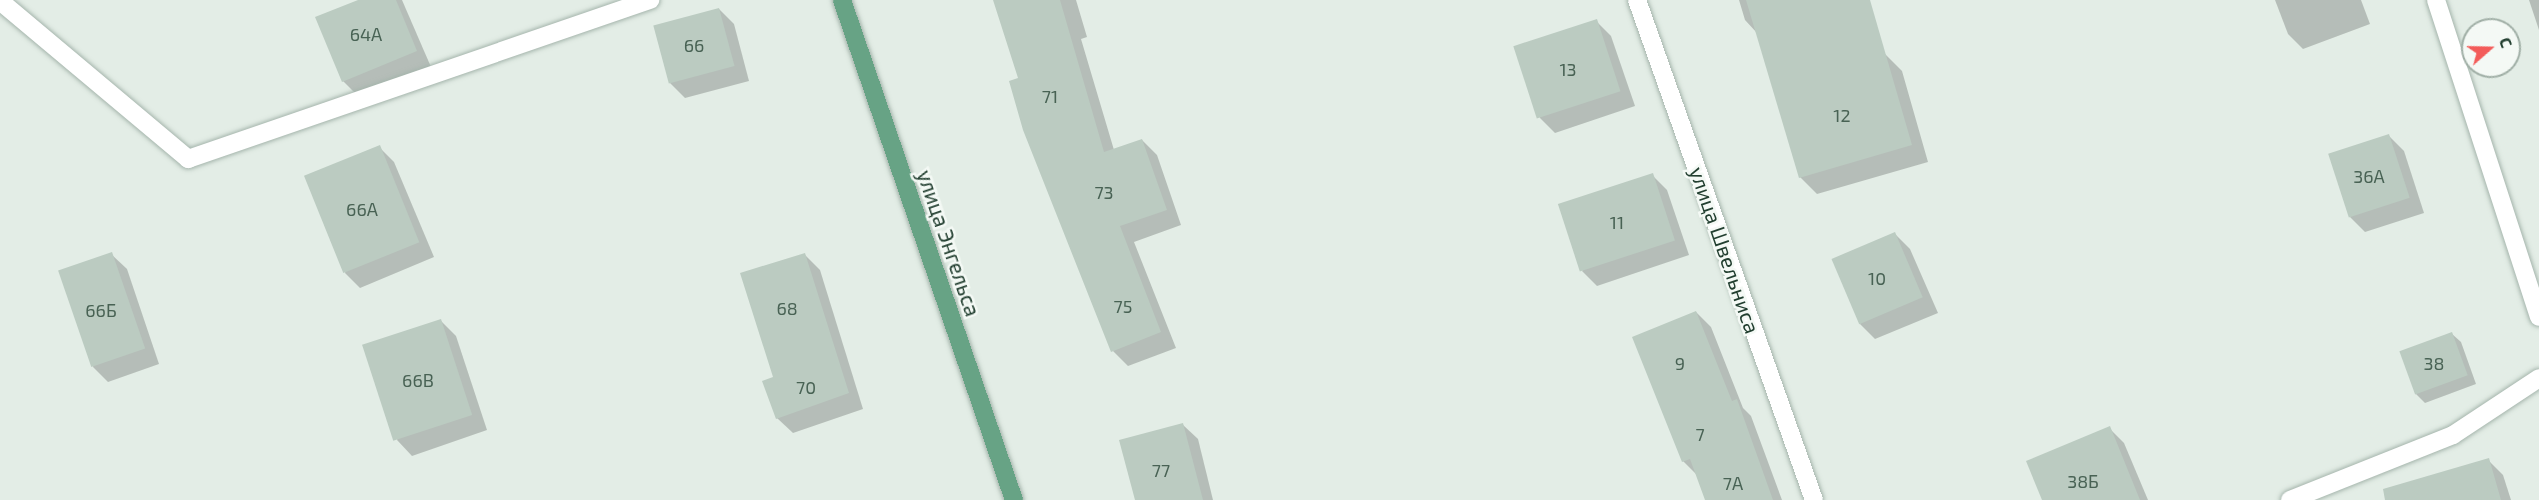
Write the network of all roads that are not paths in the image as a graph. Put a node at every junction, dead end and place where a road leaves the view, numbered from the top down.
1 (650, 0) edge
2 (842, 0) edge
3 (1637, 0) edge
4 (2436, 0) edge
5 (0, 1) edge
6 (2539, 317) edge
7 (2539, 378) edge
8 (1014, 500) edge
9 (1814, 500) edge
10 (2290, 500) edge

1 - 5 street
2 - 8 main road, улица Энгельса
3 - 9 street, улица Швельниса
4 - 6 street
7 - 10 street

